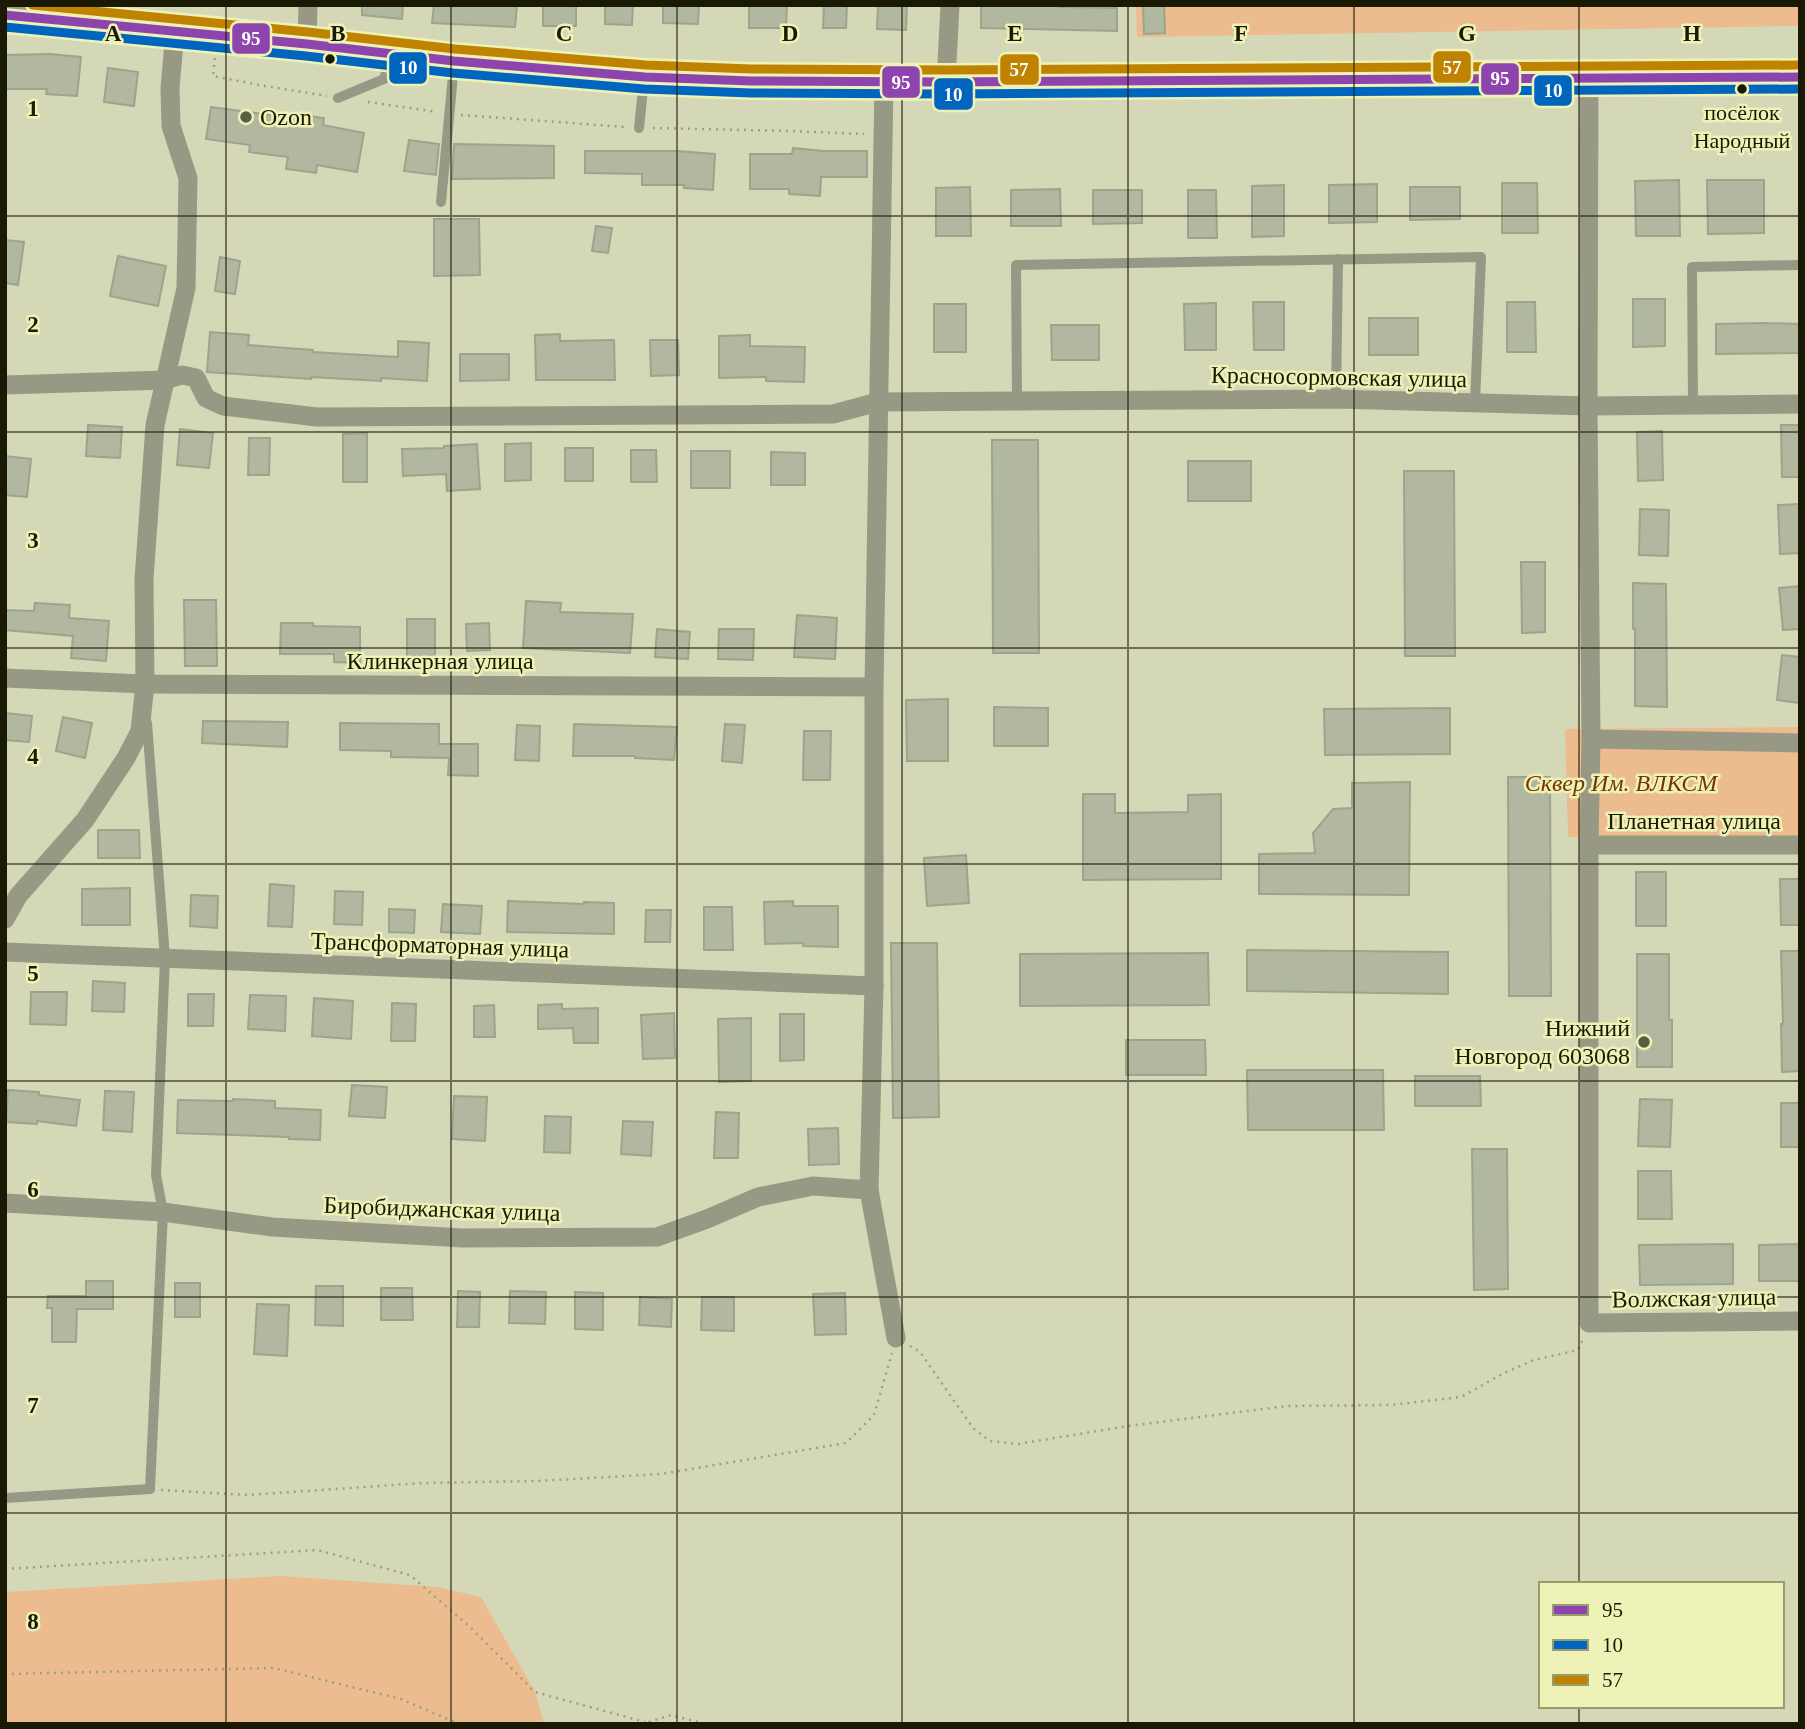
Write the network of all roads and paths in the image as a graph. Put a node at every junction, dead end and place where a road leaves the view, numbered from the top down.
1 (308, 5) edge
2 (950, 5) edge
3 (5, 15) edge
4 (175, 32) junction
5 (210, 35) junction
6 (307, 44) junction
7 (392, 54) junction
8 (454, 61) junction
9 (645, 77) junction
10 (1800, 77) edge
11 (1589, 79) junction
12 (884, 82) junction
13 (946, 82) junction
14 (338, 98) junction
15 (448, 114) junction
16 (639, 128) junction
17 (883, 135) junction
18 (441, 202) dead end
19 (1338, 259) junction
20 (1800, 265) edge
21 (165, 380) junction
22 (5, 385) edge
23 (1336, 399) junction
24 (1017, 401) junction
25 (878, 402) junction
26 (1475, 403) junction
27 (1693, 404) junction
28 (1800, 404) edge
29 (1588, 406) junction
30 (5, 678) edge
31 (145, 684) junction
32 (874, 687) junction
33 (1591, 739) junction
34 (1800, 743) edge
35 (1589, 845) junction
36 (1800, 845) edge
37 (5, 919) edge
38 (5, 952) edge
39 (164, 958) junction
40 (874, 986) junction
41 (869, 1190) junction
42 (5, 1203) edge
43 (163, 1212) junction
44 (1800, 1321) edge
45 (1589, 1323) junction
46 (896, 1338) junction
47 (150, 1489) junction
48 (5, 1498) edge
49 (5, 1569) edge
50 (5, 1674) edge
51 (643, 1723) edge
52 (459, 1724) edge
53 (705, 1724) edge

1 - 6 street
2 - 13 street
3 - 4 main road
4 - 5 main road
4 - 21 street
5 - 6 main road
5 - 14 path
6 - 7 main road
7 - 8 main road
7 - 14 lane
8 - 9 main road
8 - 15 lane
9 - 12 main road
9 - 16 lane
10 - 11 main road
11 - 13 main road
11 - 29 street
12 - 13 main road
12 - 17 street
14 - 15 path
15 - 16 path
15 - 18 lane
16 - 17 path
17 - 25 street
19 - 23 lane
19 - 24 lane
19 - 26 lane
20 - 27 lane
21 - 22 street
21 - 25 street, Красносормовская улица
21 - 31 street
23 - 24 street, Красносормовская улица
23 - 26 street, Красносормовская улица
24 - 25 street, Красносормовская улица
25 - 32 street
26 - 29 street, Красносормовская улица
27 - 28 street, Красносормовская улица
27 - 29 street, Красносормовская улица
29 - 33 street
30 - 31 street, Клинкерная улица
31 - 32 street, Клинкерная улица
31 - 37 street
31 - 39 lane
32 - 40 street
33 - 34 street
33 - 35 street
35 - 36 street, Планетная улица
35 - 45 street
38 - 39 street, Трансформаторная улица
39 - 40 street, Трансформаторная улица
39 - 43 lane
40 - 41 street
41 - 43 street, Биробиджанская улица
41 - 46 street
42 - 43 street, Биробиджанская улица
43 - 47 lane
44 - 45 street, Волжская улица
45 - 46 path
46 - 47 path
47 - 48 lane
49 - 51 path
50 - 52 path
51 - 53 path

